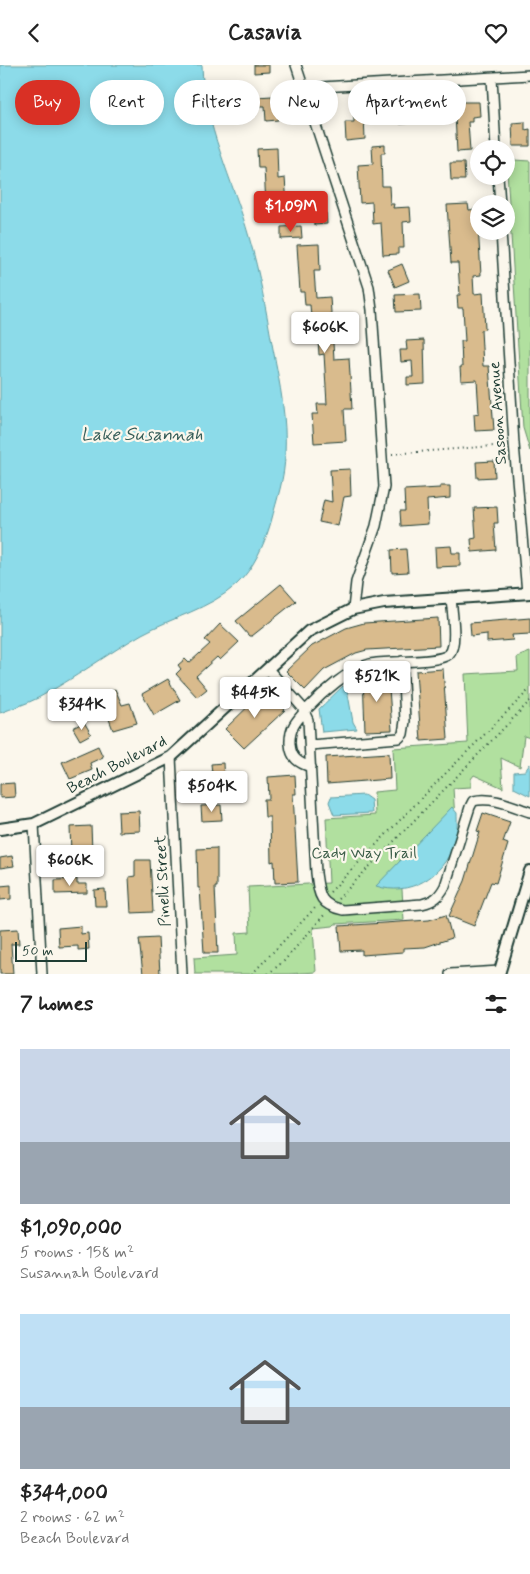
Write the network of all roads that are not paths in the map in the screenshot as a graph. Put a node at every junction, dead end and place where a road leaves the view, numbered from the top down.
1 (296, 65) edge
2 (530, 75) edge
3 (492, 78) junction
4 (301, 80) edge
5 (338, 86) edge
6 (316, 125) edge
7 (495, 140) edge
8 (502, 240) edge
9 (529, 593) edge
10 (451, 598) junction
11 (353, 609) junction
12 (402, 661) junction
13 (268, 669) junction
14 (305, 712) junction
15 (310, 745) junction
16 (171, 757) junction
17 (311, 767) junction
18 (530, 812) edge
19 (34, 823) junction
20 (0, 829) edge
21 (530, 871) edge
22 (526, 895) edge
23 (500, 972) edge
24 (42, 974) edge
25 (182, 974) edge
26 (450, 974) edge

1 - 4 street
2 - 3 street
3 - 5 street
3 - 7 street
6 - 11 street
8 - 9 street, Sasoon Avenue
9 - 10 street, Beach Boulevard
10 - 11 street, Beach Boulevard
10 - 12 street
11 - 13 street, Beach Boulevard
12 - 14 street
12 - 15 street
13 - 14 street
13 - 16 street, Beach Boulevard
14 - 15 street
14 - 17 street
15 - 17 street
16 - 19 street, Beach Boulevard
16 - 25 street, Pinelli Street
17 - 18 street
19 - 20 street, Beach Boulevard
19 - 24 street
21 - 22 street
22 - 23 street
23 - 26 street

